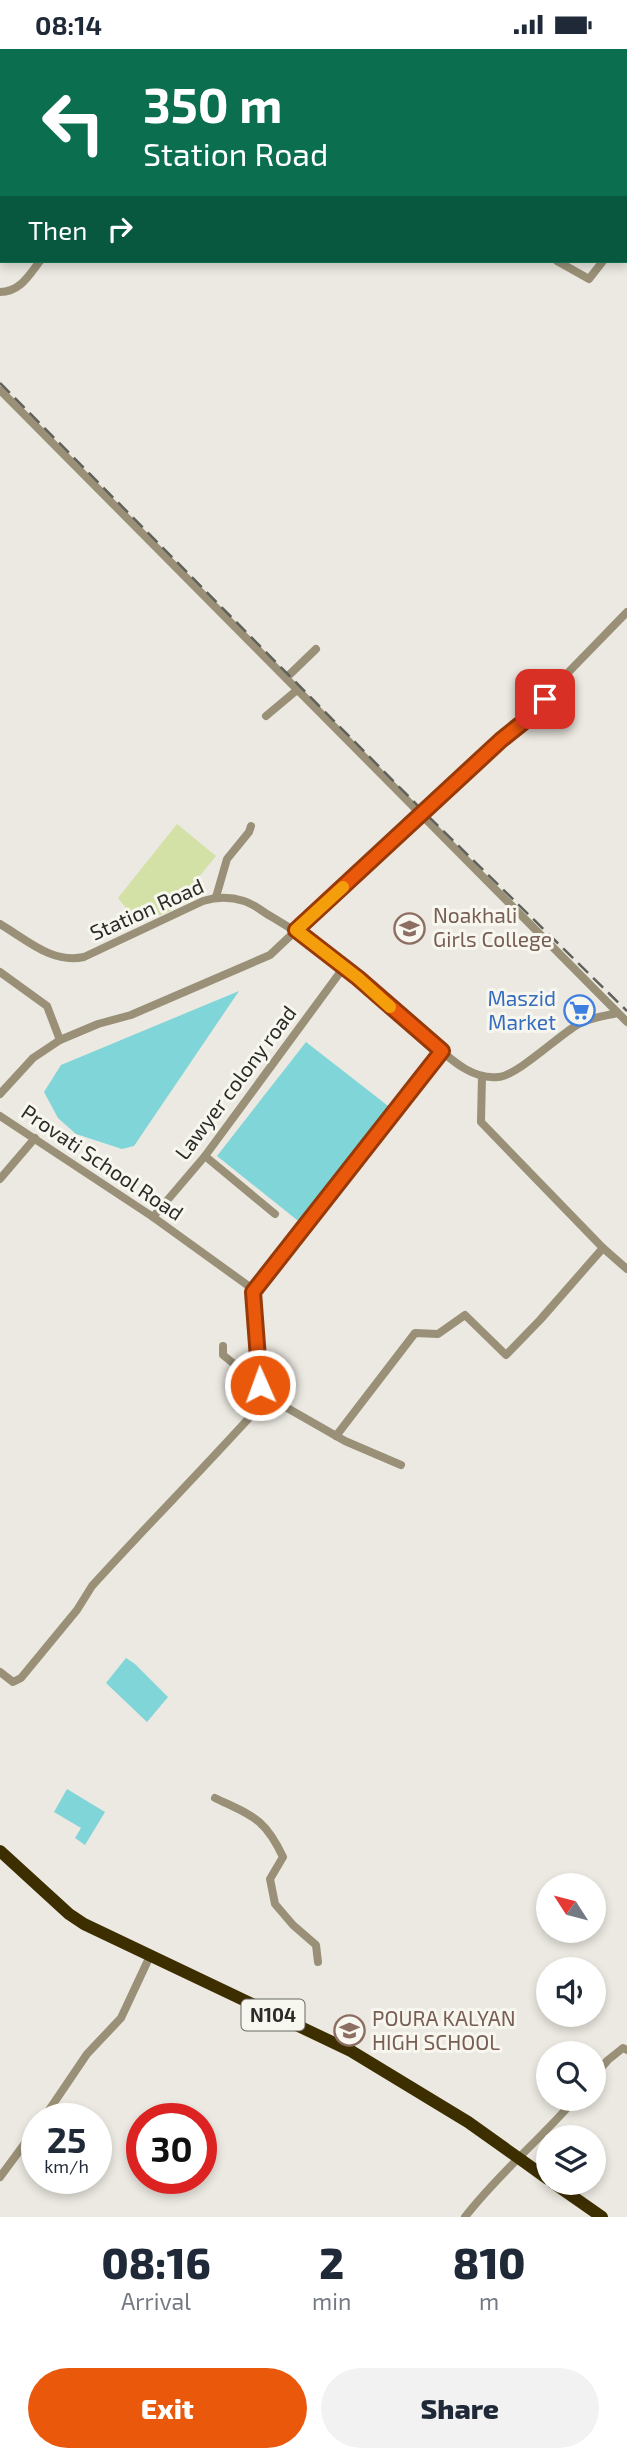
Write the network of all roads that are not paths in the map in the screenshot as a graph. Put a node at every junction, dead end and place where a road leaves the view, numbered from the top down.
1 (38, 263) edge
2 (561, 263) edge
3 (601, 263) edge
4 (0, 292) edge
5 (0, 390) edge
6 (627, 612) edge
7 (316, 649) dead end
8 (286, 678) junction
9 (297, 690) junction
10 (266, 716) dead end
11 (420, 815) junction
12 (251, 826) dead end
13 (216, 897) junction
14 (0, 924) edge
15 (296, 930) junction
16 (344, 967) junction
17 (0, 972) edge
18 (617, 1013) junction
19 (627, 1022) edge
20 (60, 1040) junction
21 (442, 1051) junction
22 (482, 1076) junction
23 (2, 1092) edge
24 (0, 1116) edge
25 (36, 1138) junction
26 (205, 1156) junction
27 (0, 1179) edge
28 (275, 1214) dead end
29 (153, 1217) junction
30 (603, 1248) junction
31 (627, 1269) edge
32 (253, 1292) junction
33 (223, 1346) dead end
34 (260, 1385) junction
35 (264, 1399) junction
36 (336, 1436) junction
37 (401, 1465) dead end
38 (0, 1672) edge
39 (215, 1798) dead end
40 (0, 1851) edge
41 (150, 1956) junction
42 (318, 1962) dead end
43 (627, 2050) edge
44 (606, 2062) edge
45 (54, 2103) edge
46 (565, 2111) edge
47 (21, 2148) edge
48 (518, 2158) junction
49 (536, 2171) edge
50 (0, 2176) edge
51 (570, 2195) edge
52 (465, 2217) edge
53 (601, 2217) edge

1 - 4 street
2 - 3 street
5 - 8 street
6 - 11 street
7 - 8 street
8 - 9 street
9 - 10 street
9 - 11 street
11 - 15 street
11 - 18 street
12 - 13 street
13 - 14 street, Station Road
13 - 15 street, Station Road
15 - 16 street, Station Road
15 - 20 street
16 - 21 street, Station Road
16 - 26 street, Lawyer colony road
17 - 20 street
18 - 19 street
18 - 22 street
20 - 23 street
21 - 22 street, Station Road
21 - 32 street
22 - 30 street
24 - 25 street, Provati School Road
25 - 27 street
25 - 29 street, Provati School Road
26 - 28 street
26 - 29 street, Lawyer colony road
29 - 32 street, Provati School Road
30 - 31 street
30 - 36 street
32 - 34 street
33 - 34 street
34 - 35 street
35 - 36 street
35 - 38 street
36 - 37 street
39 - 42 street
40 - 41 highway, N104
41 - 45 street
41 - 48 highway, N104
43 - 44 street
46 - 48 street
47 - 50 street
48 - 49 highway, N104
48 - 52 street
51 - 53 highway

